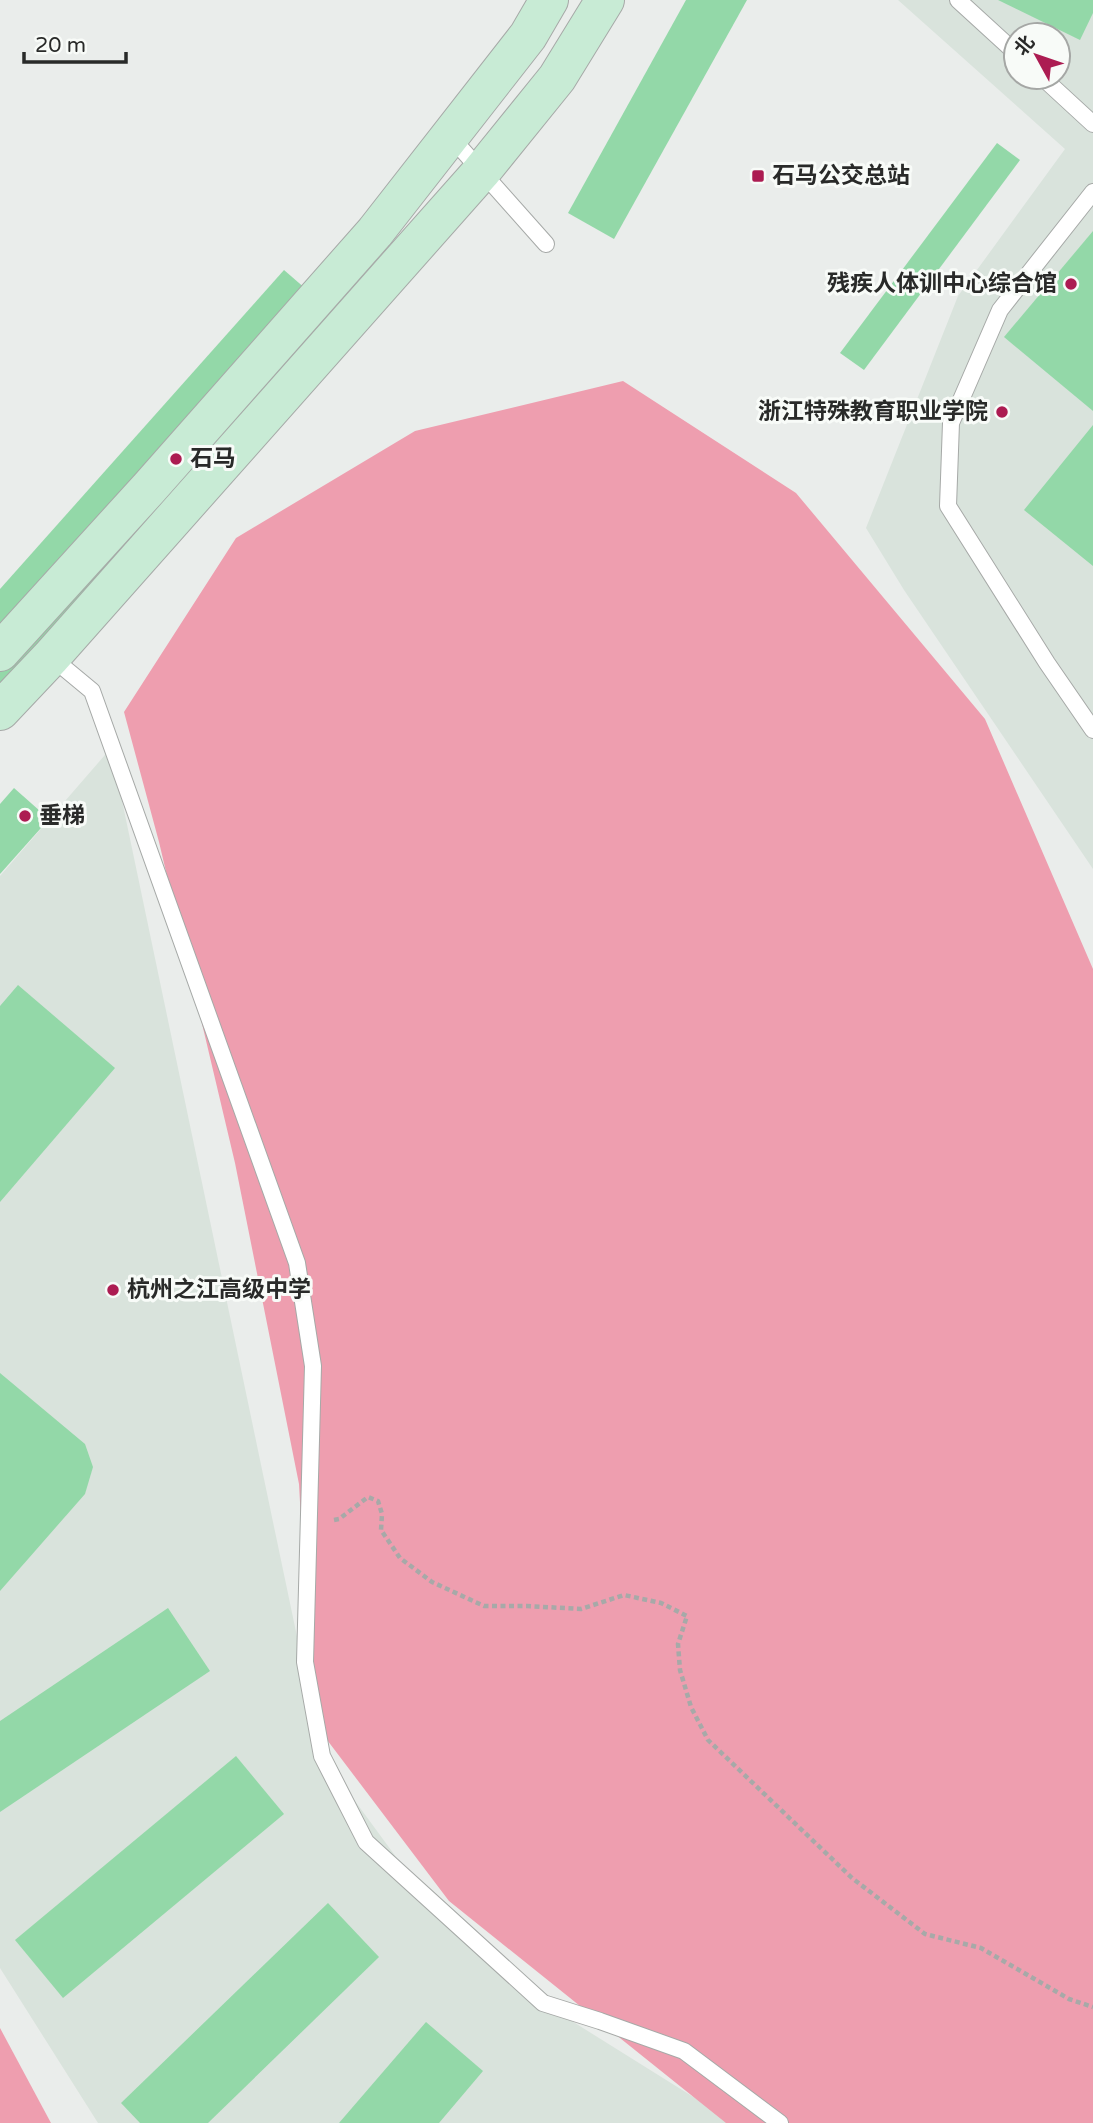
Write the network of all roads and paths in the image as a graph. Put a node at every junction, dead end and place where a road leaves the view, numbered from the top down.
1 (549, 0) edge
2 (605, 0) edge
3 (958, 0) edge
4 (1002, 40) edge
5 (1057, 91) edge
6 (1093, 124) edge
7 (450, 136) junction
8 (481, 172) junction
9 (1093, 192) edge
10 (546, 244) dead end
11 (0, 652) edge
12 (51, 657) junction
13 (0, 711) edge
14 (1093, 730) edge
15 (309, 1510) junction
16 (1093, 2007) edge
17 (780, 2123) edge

1 - 7 main road
2 - 8 main road
3 - 4 lane
5 - 6 lane
7 - 8 lane
7 - 11 main road
8 - 10 lane
8 - 12 main road
9 - 14 lane
12 - 13 main road
12 - 15 lane
15 - 16 path
15 - 17 lane

